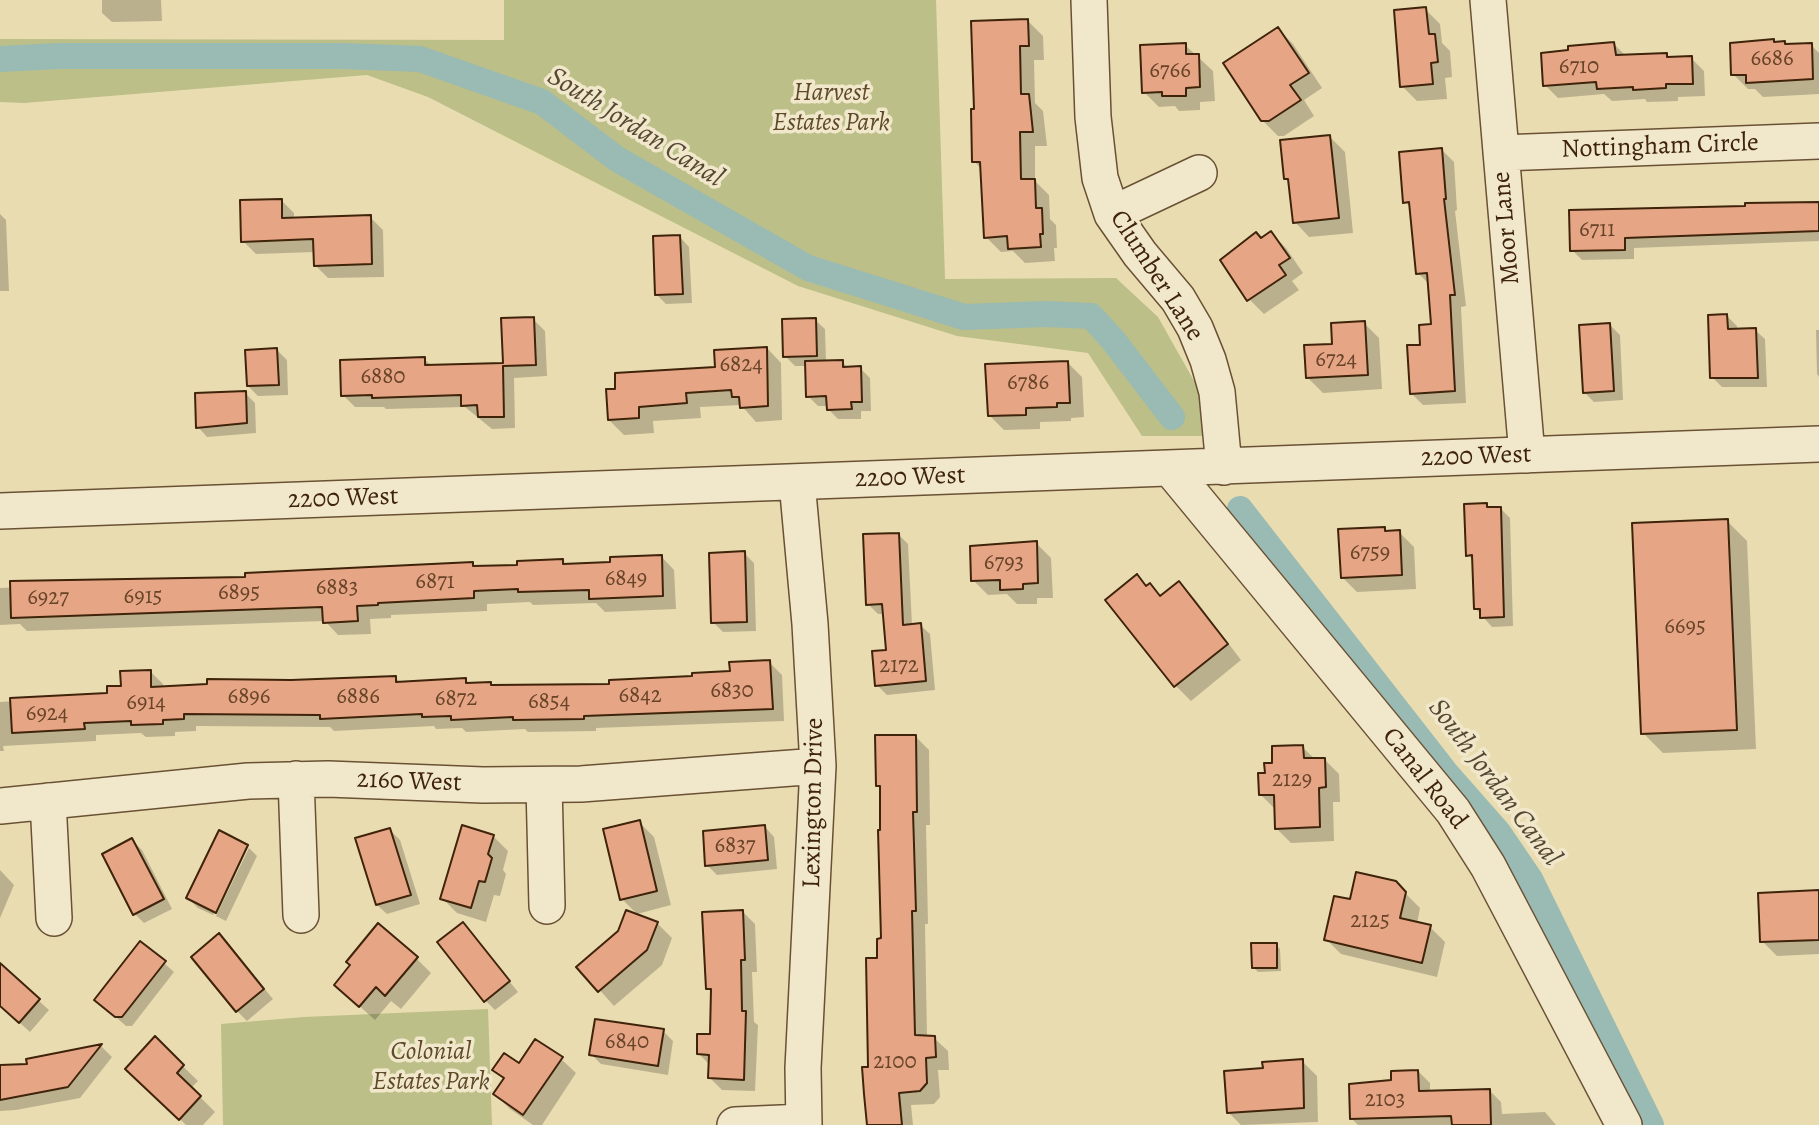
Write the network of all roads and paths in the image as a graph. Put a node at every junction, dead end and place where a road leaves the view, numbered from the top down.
1 (1089, 0) edge
2 (1488, 0) edge
3 (1819, 141) edge
4 (1500, 153) junction
5 (1199, 173) dead end
6 (1112, 214) junction
7 (1819, 444) edge
8 (1527, 455) junction
9 (1224, 467) junction
10 (1170, 468) junction
11 (797, 482) junction
12 (0, 511) edge
13 (818, 766) junction
14 (296, 779) junction
15 (544, 785) junction
16 (48, 801) junction
17 (0, 806) edge
18 (547, 906) dead end
19 (301, 915) dead end
20 (54, 918) dead end
21 (804, 1124) edge
22 (734, 1125) edge
23 (1624, 1125) edge

1 - 6 street, Clumber Lane
2 - 4 street, Moor Lane
3 - 4 street, Nottingham Circle
4 - 8 street, Moor Lane
5 - 6 street
6 - 9 street, Clumber Lane
7 - 8 street, 2200 West
8 - 9 street, 2200 West
9 - 10 street, 2200 West
10 - 11 street, 2200 West
10 - 23 street, Canal Road
11 - 12 street, 2200 West
11 - 13 street, Lexington Drive
13 - 15 street, 2160 West
13 - 21 street, Lexington Drive
14 - 15 street, 2160 West
14 - 16 street, 2160 West
14 - 19 street
15 - 18 street
16 - 17 street, 2160 West
16 - 20 street
21 - 22 street

